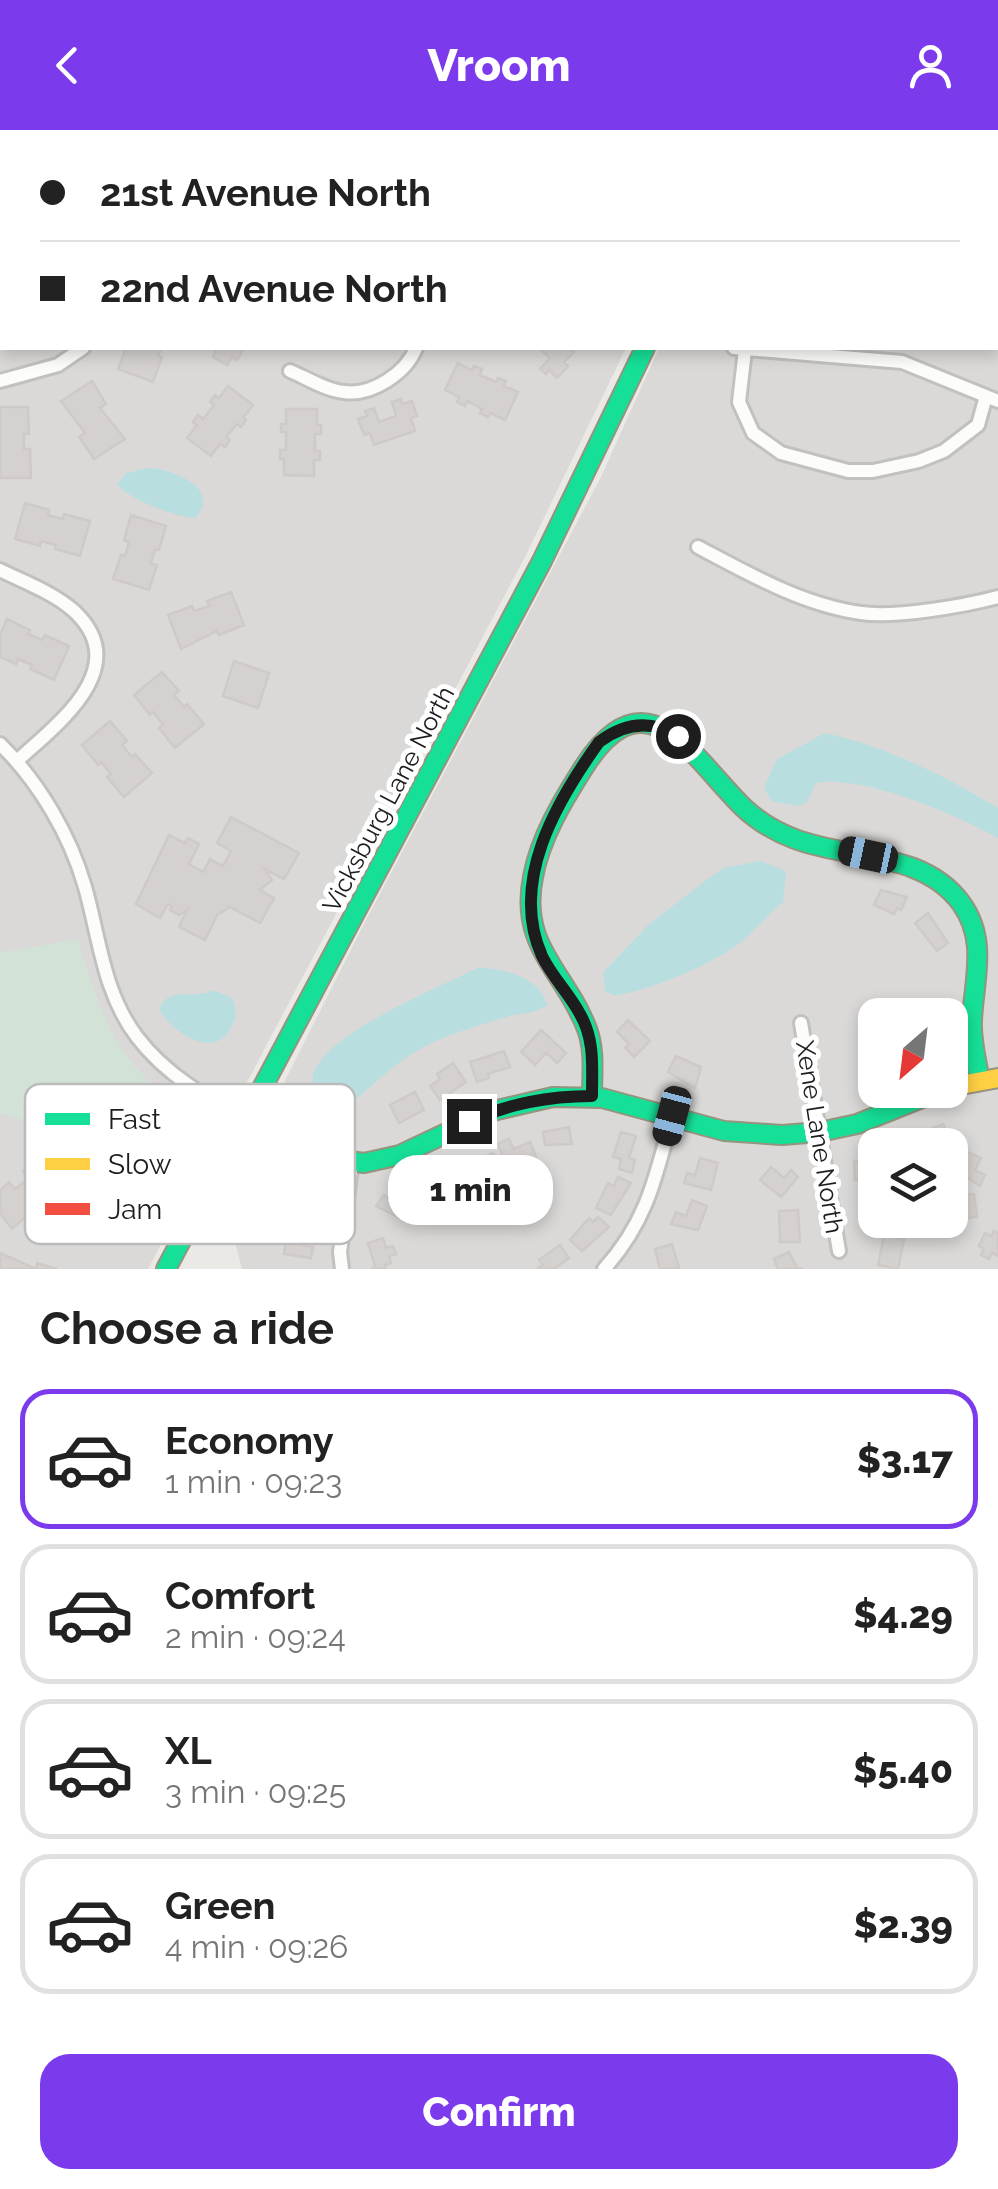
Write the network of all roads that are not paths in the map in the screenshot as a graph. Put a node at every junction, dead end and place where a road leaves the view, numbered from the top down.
1 (80, 350) edge
2 (415, 350) edge
3 (644, 350) edge
4 (739, 350) edge
5 (780, 350) edge
6 (861, 352) edge
7 (290, 371) dead end
8 (0, 380) edge
9 (992, 398) edge
10 (698, 547) dead end
11 (0, 570) edge
12 (998, 598) edge
13 (0, 744) edge
14 (17, 760) junction
15 (801, 1023) dead end
16 (989, 1079) edge
17 (185, 1084) edge
18 (265, 1084) edge
19 (592, 1096) junction
20 (896, 1108) edge
21 (672, 1116) junction
22 (819, 1132) junction
23 (355, 1162) edge
24 (179, 1244) edge
25 (341, 1244) edge
26 (840, 1251) dead end
27 (166, 1269) edge
28 (342, 1269) edge
29 (605, 1269) edge

1 - 8 street
2 - 7 street
3 - 18 street, Vicksburg Lane North
4 - 9 street
5 - 6 street
6 - 9 street
10 - 12 street
11 - 14 street
13 - 14 street
14 - 17 street
15 - 22 street, Xene Lane North
16 - 19 street
19 - 21 street
19 - 23 street
20 - 22 street
21 - 22 street
21 - 29 street
22 - 26 street, Xene Lane North
24 - 27 street, Vicksburg Lane North
25 - 28 street

